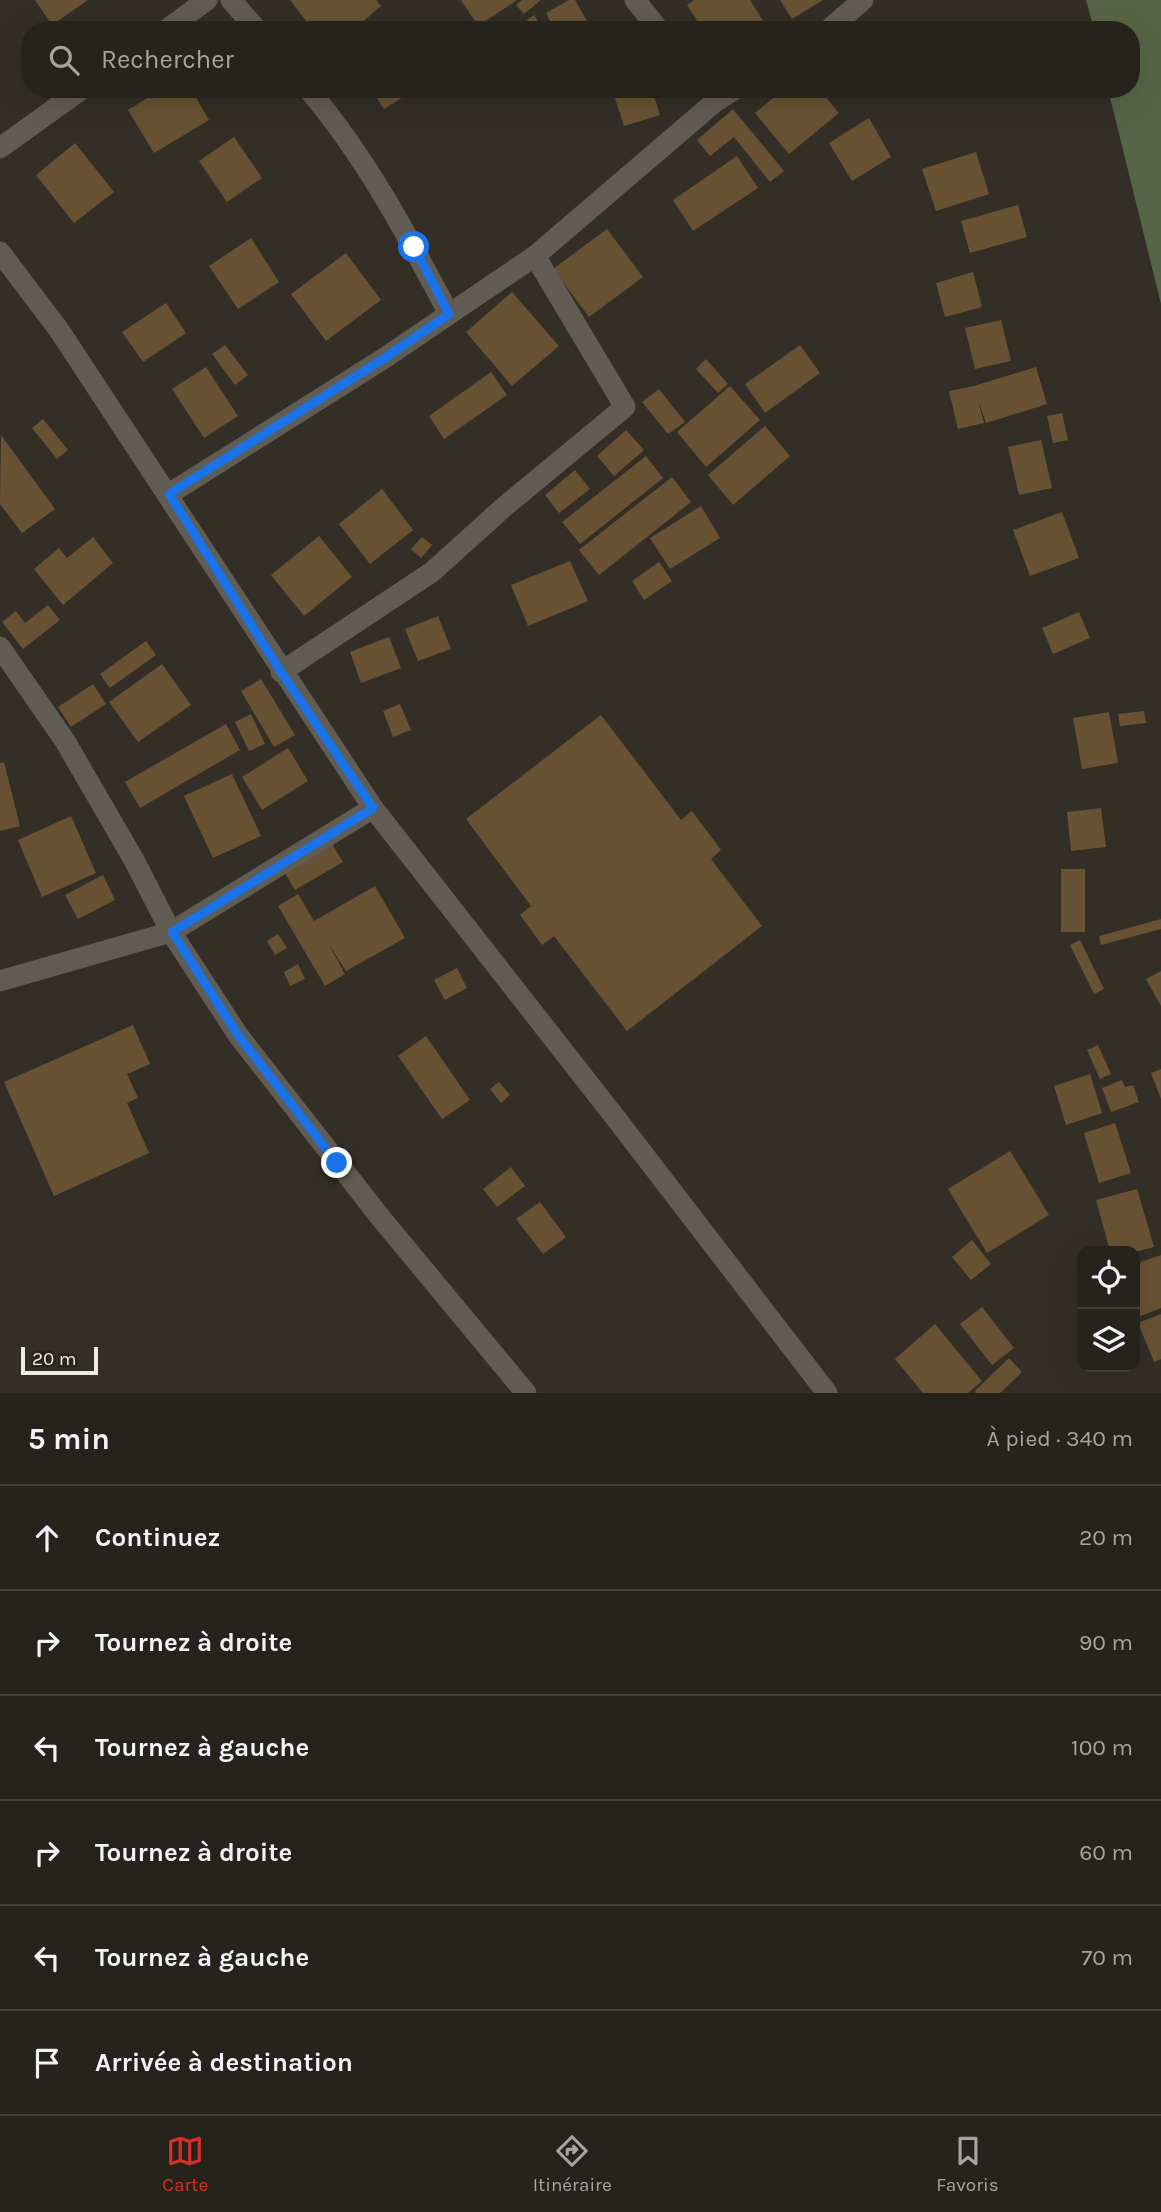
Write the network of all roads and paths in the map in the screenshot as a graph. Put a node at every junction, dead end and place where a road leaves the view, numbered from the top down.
1 (207, 0) edge
2 (231, 0) edge
3 (635, 0) edge
4 (863, 0) edge
5 (178, 21) edge
6 (249, 21) edge
7 (652, 21) edge
8 (838, 21) edge
9 (69, 98) edge
10 (315, 98) edge
11 (708, 98) edge
12 (0, 148) edge
13 (0, 252) edge
14 (535, 256) junction
15 (449, 314) junction
16 (169, 494) junction
17 (0, 647) edge
18 (281, 672) junction
19 (373, 808) junction
20 (172, 932) junction
21 (0, 981) edge
22 (526, 1393) edge
23 (827, 1393) edge

1 - 5 street
2 - 6 street
3 - 7 street
4 - 8 street
9 - 12 street
10 - 15 street
11 - 14 street
13 - 16 street
14 - 15 street
14 - 18 street
15 - 16 street
16 - 18 street
17 - 20 street
18 - 19 street
19 - 20 street
19 - 23 street
20 - 21 street
20 - 22 street

